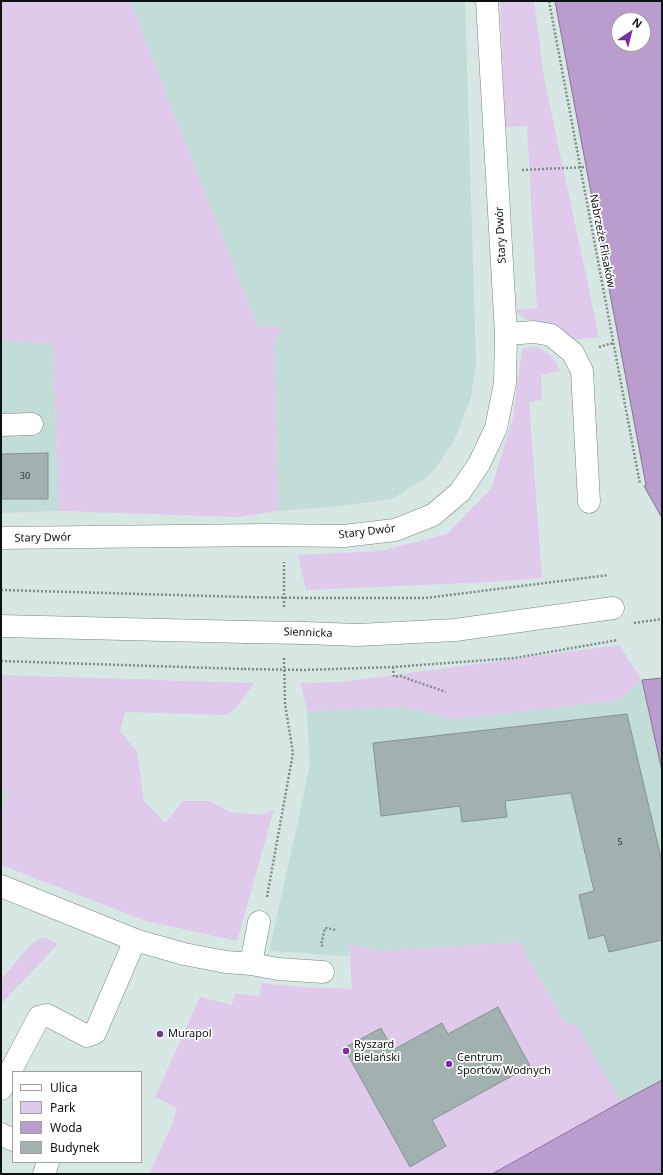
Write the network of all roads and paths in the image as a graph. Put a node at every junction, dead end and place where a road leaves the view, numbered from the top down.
1 (487, 1) edge
2 (549, 1) edge
3 (580, 167) junction
4 (586, 167) dead end
5 (497, 171) junction
6 (506, 334) junction
7 (32, 424) dead end
8 (1, 425) edge
9 (640, 484) dead end
10 (589, 502) dead end
11 (285, 535) junction
12 (1, 538) edge
13 (608, 575) dead end
14 (1, 590) edge
15 (284, 608) dead end
16 (613, 608) dead end
17 (662, 619) edge
18 (631, 624) dead end
19 (1, 626) edge
20 (618, 640) dead end
21 (284, 656) dead end
22 (1, 661) edge
23 (393, 667) junction
24 (446, 692) dead end
25 (1, 886) edge
26 (259, 922) joint
27 (337, 930) dead end
28 (135, 940) junction
29 (326, 947) dead end
30 (251, 964) junction
31 (323, 972) dead end
32 (1, 1089) edge
33 (1, 1134) edge
34 (12, 1140) edge
35 (48, 1163) edge
36 (44, 1174) edge

1 - 5 street, Stary Dwór
2 - 3 path, Nabrzeże Flisaków
3 - 4 path
3 - 5 path
3 - 9 path, Nabrzeże Flisaków
5 - 6 street, Stary Dwór
6 - 10 street
6 - 11 street, Stary Dwór
7 - 8 street
11 - 12 street, Stary Dwór
11 - 15 path
13 - 14 path, bridge
16 - 19 street, Siennicka, bridge
17 - 18 path
20 - 23 path
21 - 26 path
22 - 23 path, bridge
23 - 24 path
25 - 28 street
26 - 30 street
27 - 29 path
28 - 30 street
28 - 32 street
30 - 31 street
33 - 34 street
35 - 36 street

